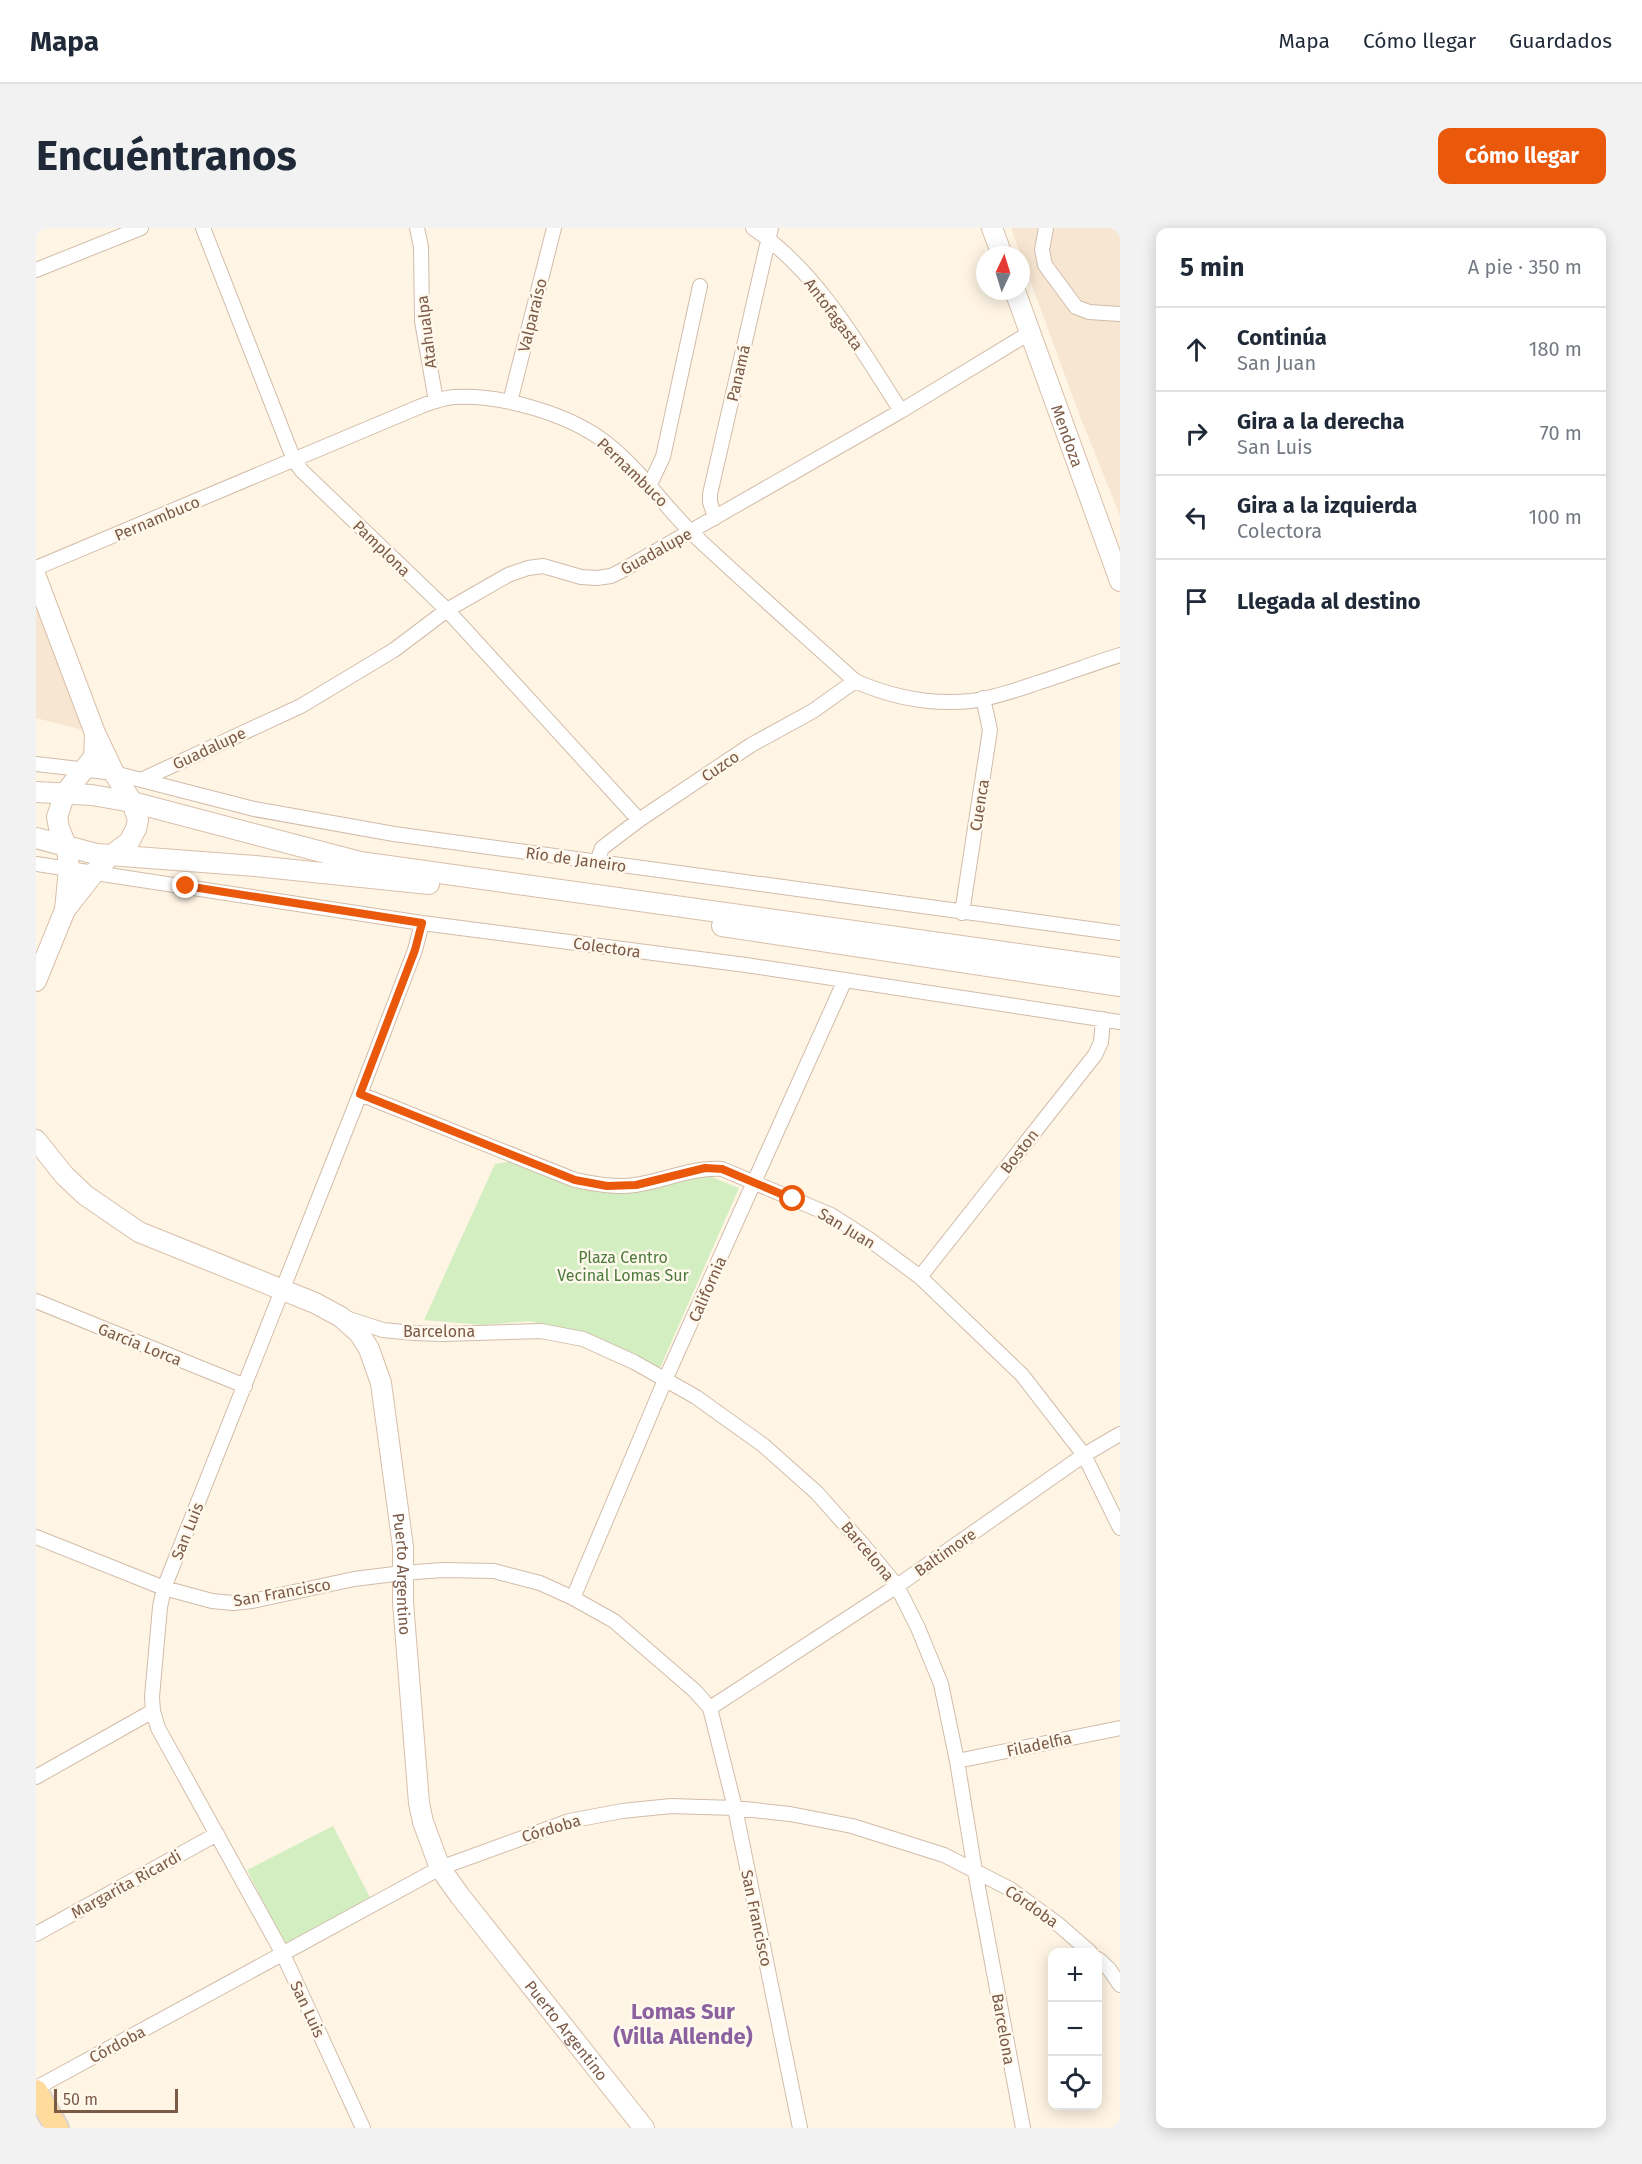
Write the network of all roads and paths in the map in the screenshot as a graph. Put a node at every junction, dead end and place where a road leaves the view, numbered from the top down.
1 (141, 228) edge
2 (203, 228) edge
3 (417, 228) edge
4 (554, 228) edge
5 (753, 228) edge
6 (992, 228) edge
7 (1046, 228) edge
8 (770, 233) edge
9 (999, 246) edge
10 (36, 270) edge
11 (700, 286) dead end
12 (1019, 300) edge
13 (1120, 314) edge
14 (1031, 332) junction
15 (436, 401) junction
16 (510, 402) junction
17 (901, 411) junction
18 (294, 460) junction
19 (650, 484) junction
20 (715, 519) junction
21 (691, 532) junction
22 (36, 568) edge
23 (36, 577) edge
24 (1120, 581) edge
25 (447, 610) junction
26 (1120, 655) edge
27 (855, 681) junction
28 (983, 699) junction
29 (95, 733) junction
30 (36, 764) edge
31 (85, 770) junction
32 (114, 773) junction
33 (141, 780) junction
34 (36, 792) edge
35 (65, 793) junction
36 (132, 802) junction
37 (639, 820) junction
38 (36, 838) edge
39 (67, 848) junction
40 (110, 856) junction
41 (597, 862) junction
42 (36, 864) edge
43 (69, 869) junction
44 (94, 873) junction
45 (65, 910) junction
46 (962, 913) junction
47 (422, 923) junction
48 (1120, 933) edge
49 (1120, 968) edge
50 (845, 980) junction
51 (36, 981) edge
52 (1112, 985) edge
53 (1120, 999) edge
54 (1103, 1019) junction
55 (1120, 1022) edge
56 (360, 1094) junction
57 (36, 1140) edge
58 (755, 1182) junction
59 (920, 1277) junction
60 (282, 1289) junction
61 (36, 1301) edge
62 (341, 1317) junction
63 (665, 1380) junction
64 (244, 1386) junction
65 (1120, 1434) edge
66 (1084, 1455) junction
67 (1120, 1528) edge
68 (36, 1537) edge
69 (402, 1573) junction
70 (897, 1586) junction
71 (164, 1588) junction
72 (573, 1599) junction
73 (710, 1708) junction
74 (153, 1711) junction
75 (1120, 1728) edge
76 (957, 1761) junction
77 (36, 1777) edge
78 (735, 1808) junction
79 (217, 1834) junction
80 (440, 1868) junction
81 (975, 1871) junction
82 (36, 1934) edge
83 (1084, 1948) edge
84 (283, 1954) junction
85 (1102, 1963) edge
86 (1120, 1985) edge
87 (36, 2090) edge
88 (57, 2128) edge
89 (363, 2128) edge
90 (644, 2128) edge
91 (800, 2128) edge
92 (1023, 2128) edge

1 - 10 street
2 - 18 street, Pamplona
3 - 15 street, Atahualpa
4 - 16 street, Valparaíso
5 - 8 street, Antofagasta
6 - 9 main road
7 - 13 street
8 - 17 street, Antofagasta
8 - 20 street, Panamá
11 - 19 street
12 - 14 main road, Mendoza
14 - 17 street, Guadalupe
14 - 24 main road, Mendoza
15 - 16 street, Pernambuco
15 - 18 street, Pernambuco
16 - 19 street, Pernambuco
17 - 20 street, Guadalupe
18 - 22 street, Pernambuco
18 - 25 street, Pamplona
19 - 21 street, Pernambuco
20 - 21 street, Guadalupe
21 - 25 street, Guadalupe
21 - 27 street, Pernambuco
23 - 29 main road
25 - 33 street, Guadalupe
25 - 37 street, Pamplona
26 - 28 street, Pernambuco
27 - 28 street, Pernambuco
27 - 37 street, Cuzco
28 - 46 street, Cuenca
29 - 31 main road
29 - 32 main road
30 - 31 street, Río de Janeiro
31 - 32 street, Río de Janeiro
31 - 35 main road
32 - 33 street, Río de Janeiro
32 - 36 main road
33 - 41 street, Río de Janeiro
34 - 35 main road
35 - 36 main road
35 - 39 main road
36 - 40 main road
36 - 49 main road
37 - 41 street, Cuzco
38 - 39 main road
39 - 40 main road
39 - 43 main road
40 - 44 main road
40 - 52 main road
41 - 46 street, Río de Janeiro
42 - 43 street
43 - 44 street
43 - 45 main road
44 - 45 main road
44 - 47 street, Colectora
45 - 51 main road
46 - 48 street, Río de Janeiro
47 - 50 street, Colectora
47 - 56 street, San Luis
50 - 54 street, Colectora
50 - 58 street, California
52 - 53 main road
54 - 55 street, Colectora
54 - 59 street, Boston
56 - 58 street, San Juan
56 - 60 street, San Luis
57 - 60 main road, Puerto Argentino
58 - 59 street, San Juan
58 - 63 street, California
59 - 66 street, San Juan
60 - 62 main road, Puerto Argentino
60 - 64 street, San Luis
61 - 64 street, García Lorca
62 - 63 street, Barcelona
62 - 69 main road, Puerto Argentino
63 - 70 street, Barcelona
63 - 72 street, California
64 - 71 street, San Luis
65 - 66 street, Baltimore
66 - 67 street, San Juan
66 - 70 street, Baltimore
68 - 71 street, San Francisco
69 - 71 street, San Francisco
69 - 72 street, San Francisco
69 - 80 main road, Puerto Argentino
70 - 73 street, Baltimore
70 - 76 street, Barcelona
71 - 74 street, San Luis
72 - 73 street, San Francisco
73 - 78 street, San Francisco
74 - 77 street
74 - 79 street, San Luis
75 - 76 street, Filadelfia
76 - 81 street, Barcelona
78 - 80 street, Córdoba
78 - 81 street, Córdoba
78 - 91 street, San Francisco
79 - 82 street, Margarita Ricardi
79 - 84 street, San Luis
80 - 84 street, Córdoba
80 - 90 main road, Puerto Argentino
81 - 83 street, Córdoba
81 - 92 street, Barcelona
84 - 87 street, Córdoba
84 - 89 street, San Luis
85 - 86 street
87 - 88 main road

